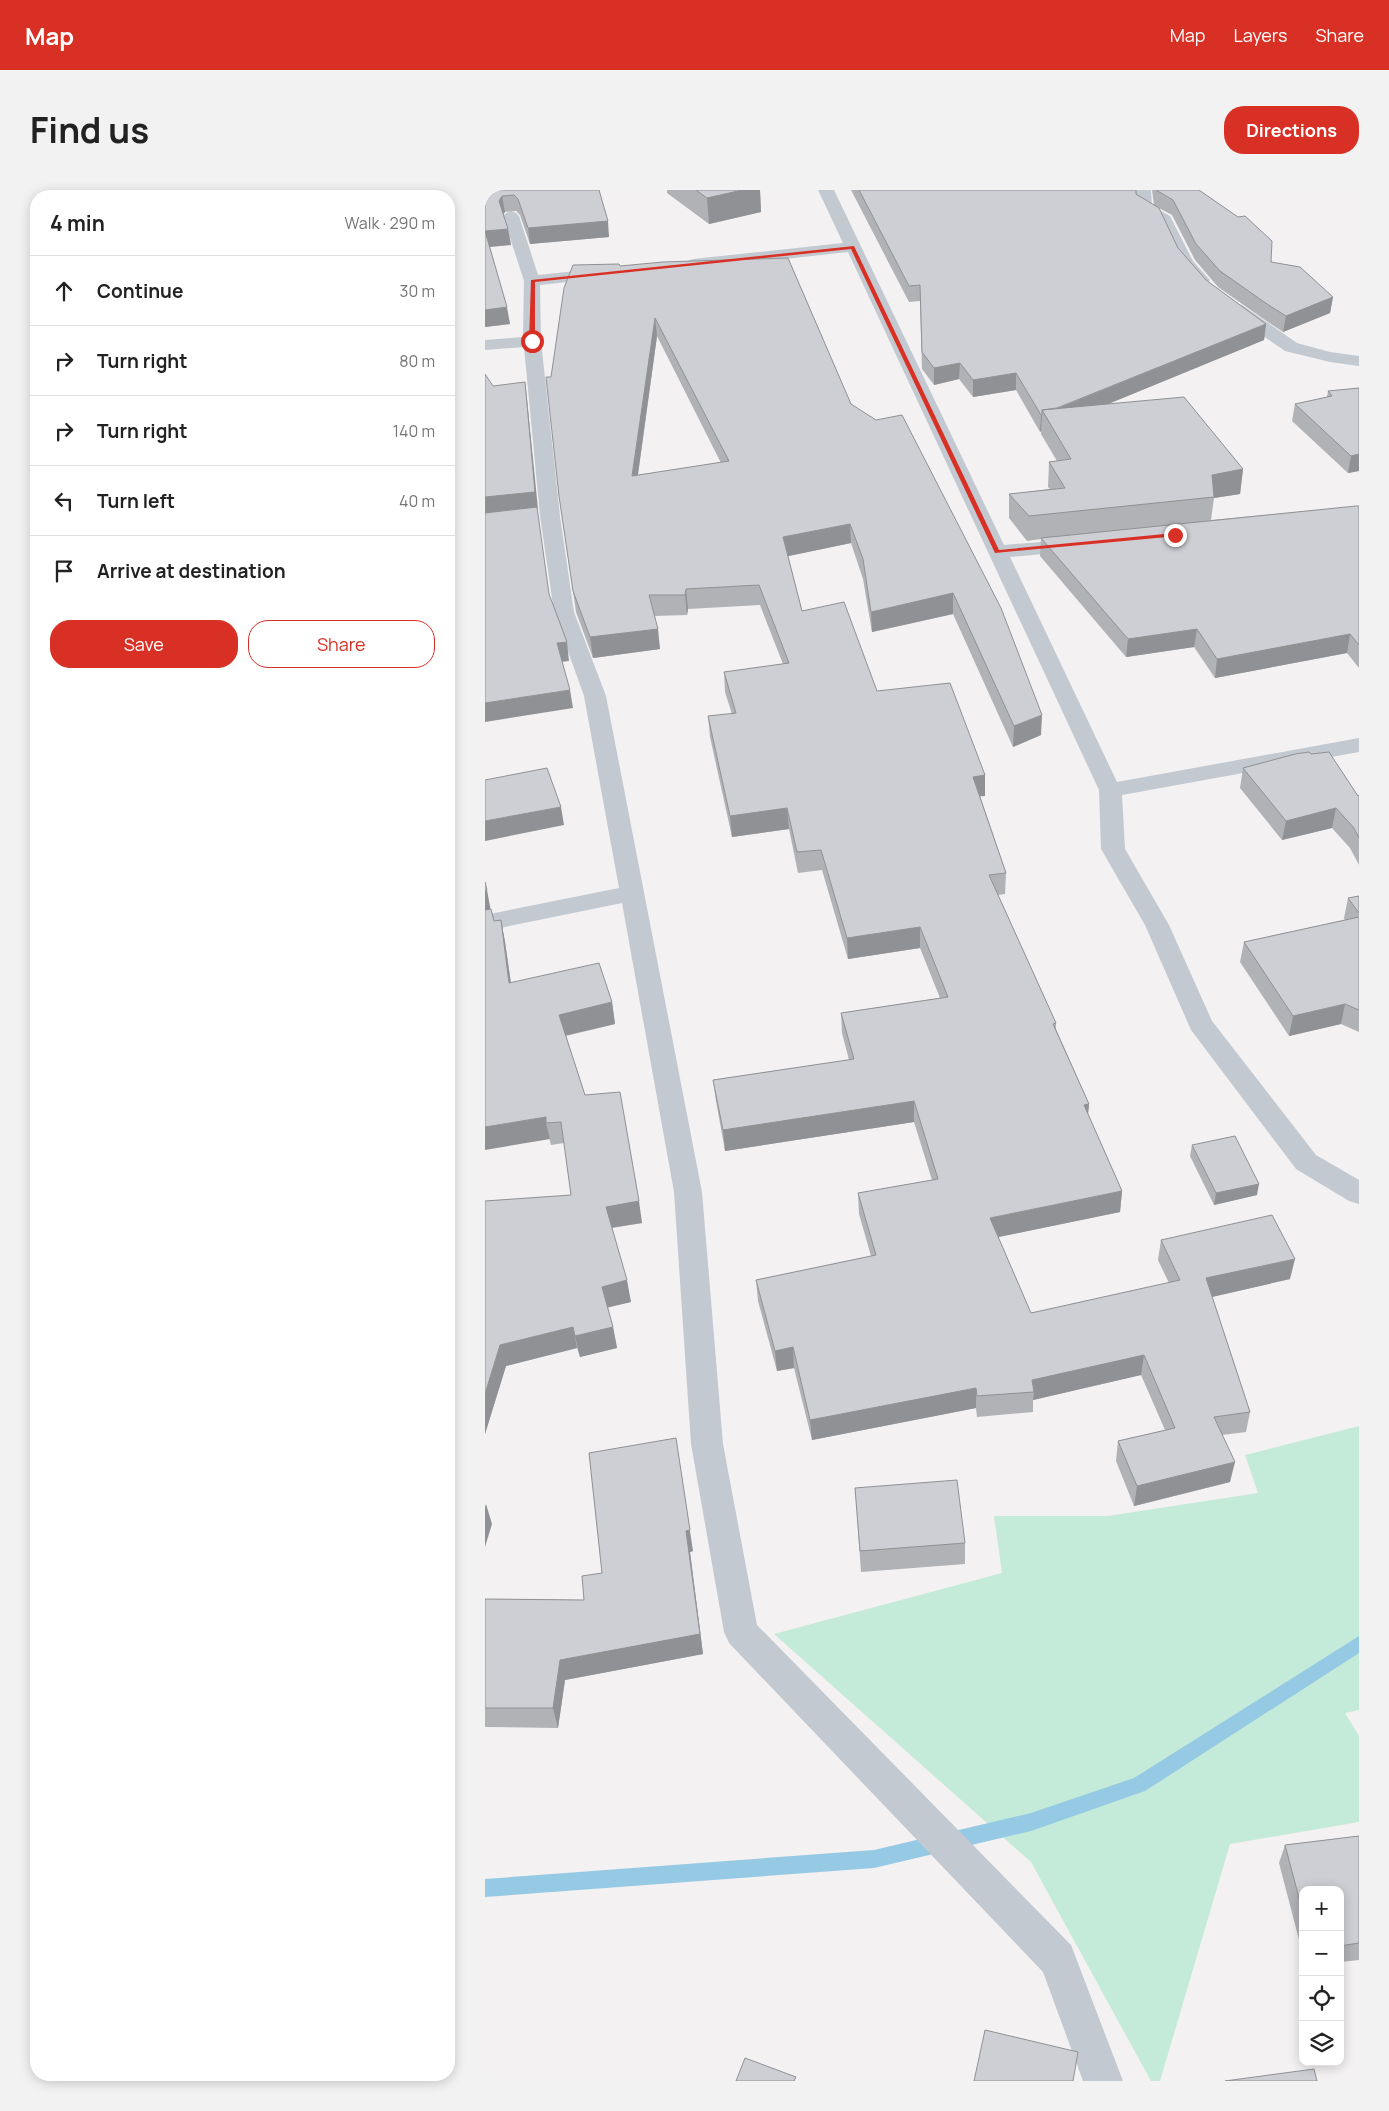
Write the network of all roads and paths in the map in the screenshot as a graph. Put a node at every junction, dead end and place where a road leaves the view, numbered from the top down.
1 (826, 190) edge
2 (1143, 190) edge
3 (511, 216) dead end
4 (853, 247) junction
5 (675, 266) edge
6 (628, 271) edge
7 (532, 281) junction
8 (1211, 291) edge
9 (1227, 302) edge
10 (532, 341) junction
11 (485, 345) edge
12 (1359, 361) edge
13 (1096, 543) edge
14 (997, 552) junction
15 (1359, 745) edge
16 (1110, 790) junction
17 (633, 892) junction
18 (485, 923) edge
19 (1359, 1194) edge
20 (1103, 2081) edge

1 - 4 street
2 - 8 street
3 - 7 street
4 - 5 street
4 - 14 street
6 - 7 street
7 - 10 street
9 - 12 street
10 - 11 street
10 - 17 street
13 - 14 street
14 - 16 street
15 - 16 street
16 - 19 street
17 - 18 street
17 - 20 street

